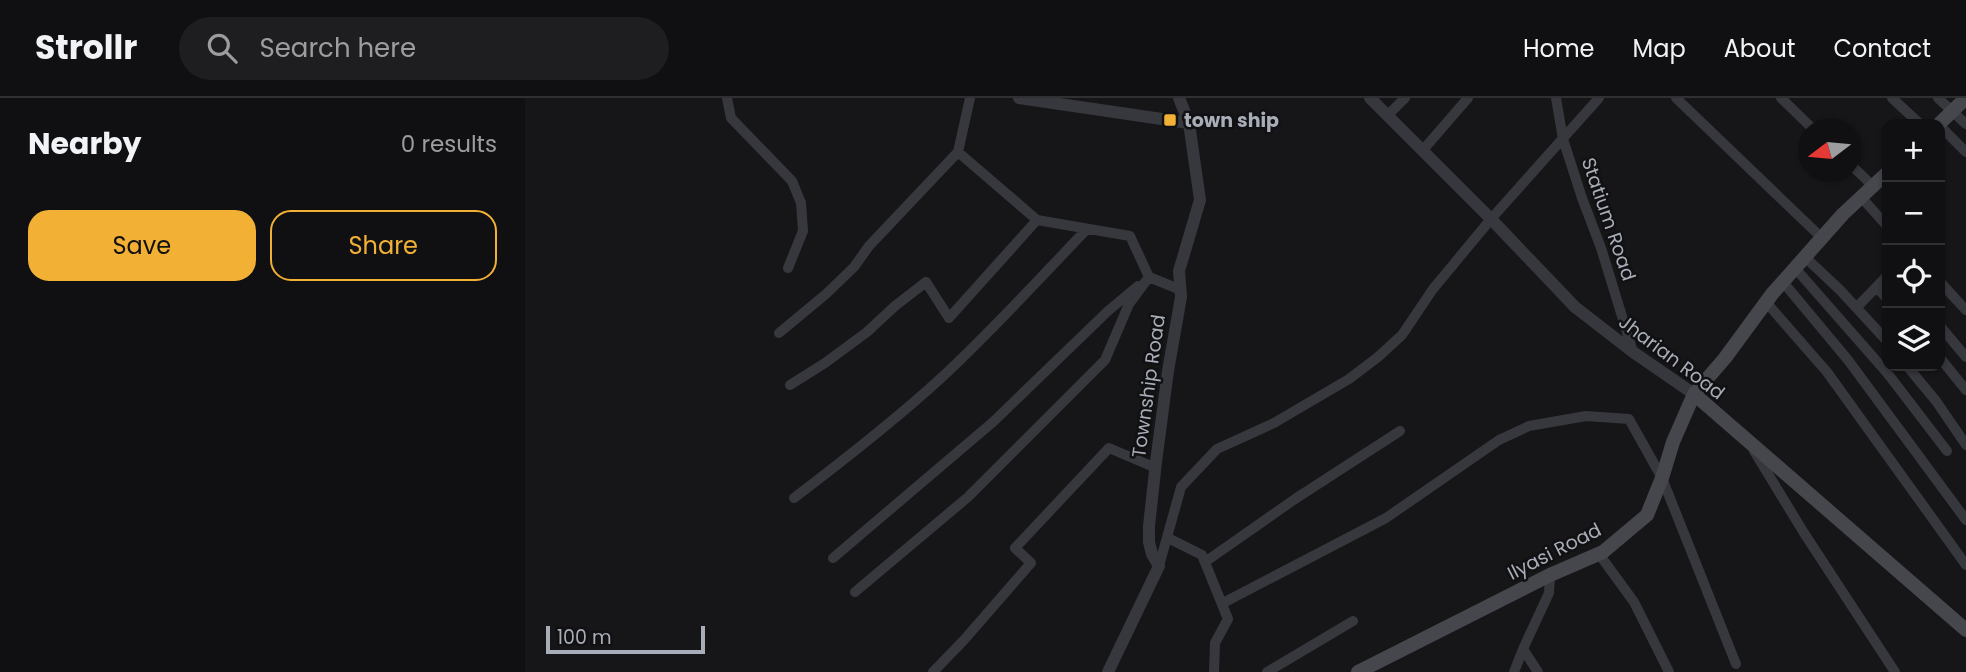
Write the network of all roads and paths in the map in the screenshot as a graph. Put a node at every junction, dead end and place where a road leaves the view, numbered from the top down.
1 (727, 98) edge
2 (970, 98) edge
3 (1019, 98) edge
4 (1179, 98) edge
5 (1372, 98) edge
6 (1405, 98) edge
7 (1468, 98) edge
8 (1556, 98) edge
9 (1599, 98) edge
10 (1676, 98) edge
11 (1781, 98) edge
12 (1892, 98) edge
13 (1938, 98) edge
14 (1966, 99) edge
15 (1953, 111) junction
16 (1388, 115) junction
17 (1803, 119) edge
18 (1915, 119) edge
19 (1945, 119) edge
20 (1189, 122) junction
21 (1966, 124) edge
22 (1945, 131) edge
23 (1563, 138) junction
24 (1423, 150) junction
25 (958, 152) junction
26 (1966, 152) edge
27 (1861, 175) edge
28 (1882, 178) edge
29 (1873, 186) junction
30 (1861, 197) junction
31 (1491, 219) junction
32 (1037, 220) junction
33 (1882, 220) edge
34 (1087, 229) junction
35 (1822, 238) junction
36 (1805, 257) junction
37 (788, 268) dead end
38 (1795, 268) junction
39 (1149, 277) junction
40 (1783, 282) junction
41 (1882, 282) edge
42 (1877, 287) junction
43 (1945, 287) edge
44 (1181, 290) junction
45 (1882, 293) edge
46 (1766, 302) junction
47 (1857, 307) junction
48 (1966, 310) edge
49 (1945, 332) edge
50 (779, 333) dead end
51 (1882, 335) edge
52 (1633, 352) junction
53 (1966, 357) edge
54 (1945, 364) edge
55 (1911, 371) edge
56 (790, 385) dead end
57 (1966, 390) edge
58 (1694, 394) junction
59 (1400, 431) dead end
60 (1749, 442) junction
61 (1966, 444) edge
62 (1947, 452) dead end
63 (1156, 468) junction
64 (1662, 478) junction
65 (794, 498) dead end
66 (1966, 520) edge
67 (1168, 538) junction
68 (1599, 554) junction
69 (833, 558) dead end
70 (1205, 562) junction
71 (1966, 565) edge
72 (1159, 566) junction
73 (1550, 575) junction
74 (855, 592) dead end
75 (1223, 603) junction
76 (1353, 621) dead end
77 (1966, 630) edge
78 (1523, 649) junction
79 (1736, 664) dead end
80 (933, 672) edge
81 (1108, 672) edge
82 (1214, 672) edge
83 (1267, 672) edge
84 (1358, 672) edge
85 (1514, 672) edge
86 (1538, 672) edge
87 (1669, 672) edge
88 (1895, 672) edge

1 - 37 street
2 - 25 street
3 - 20 street
4 - 20 street, Township Road
5 - 16 street, Jharian Road
6 - 16 street
7 - 24 street
8 - 23 street, Statium Road
9 - 23 street
10 - 35 street
11 - 17 street
12 - 18 street
13 - 15 street
14 - 15 main road
15 - 19 main road
15 - 21 street
16 - 24 street, Jharian Road
20 - 44 street, Township Road
22 - 26 street
23 - 31 street
23 - 52 street, Statium Road
24 - 31 street, Jharian Road
25 - 32 street
25 - 50 street
27 - 29 street
28 - 29 main road, Ilyasi Road
29 - 30 main road, Ilyasi Road
30 - 33 street
30 - 35 main road, Ilyasi Road
31 - 52 street, Jharian Road
31 - 67 street
32 - 34 street
32 - 56 street
34 - 39 street
34 - 65 street
35 - 36 main road, Ilyasi Road
36 - 38 main road, Ilyasi Road
36 - 47 street
38 - 40 main road, Ilyasi Road
38 - 62 street
39 - 44 street
39 - 69 street
39 - 74 street
40 - 46 main road, Ilyasi Road
40 - 66 street
41 - 42 street
42 - 45 street
42 - 47 street
43 - 48 street
44 - 63 street, Township Road
46 - 58 main road, Ilyasi Road
46 - 71 street
47 - 51 street
49 - 53 street
52 - 58 street, Jharian Road
54 - 57 street
55 - 61 street
58 - 60 main road, Jharian Road
58 - 64 main road, Ilyasi Road
59 - 70 street
60 - 77 main road, Jharian Road
60 - 88 street
63 - 72 street, Township Road
63 - 80 street
64 - 68 main road, Ilyasi Road
64 - 75 street
64 - 79 street
67 - 70 street
67 - 72 street
68 - 73 main road, Ilyasi Road
68 - 87 street
70 - 75 street
72 - 81 street
73 - 78 street
73 - 84 main road, Ilyasi Road
75 - 82 street
76 - 83 street
78 - 85 street
78 - 86 street

